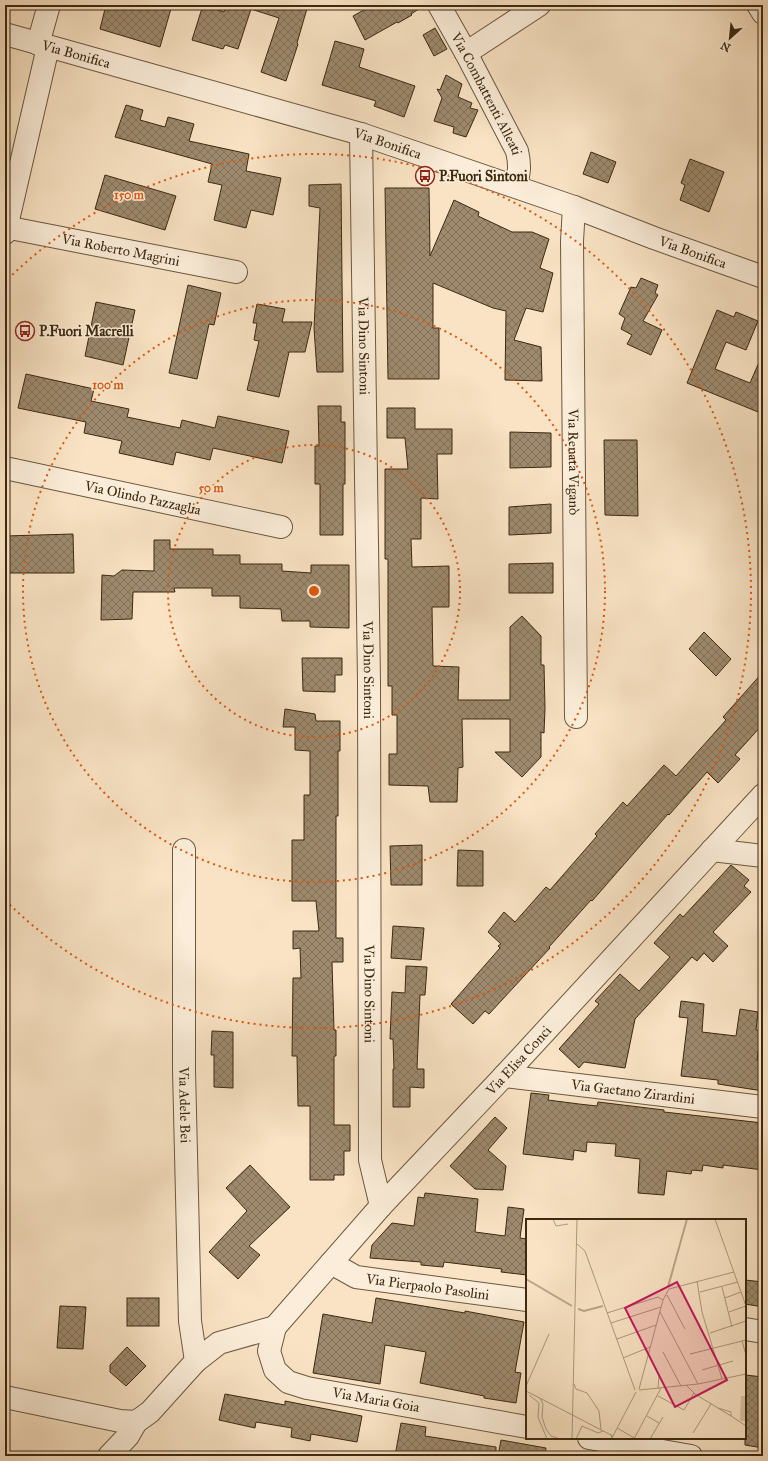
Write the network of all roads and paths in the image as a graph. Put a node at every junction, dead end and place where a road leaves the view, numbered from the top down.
1 (49, 5) edge
2 (439, 5) edge
3 (538, 5) edge
4 (758, 5) edge
5 (763, 13) edge
6 (5, 34) edge
7 (43, 45) junction
8 (466, 53) junction
9 (361, 134) junction
10 (515, 186) junction
11 (574, 207) junction
12 (5, 229) edge
13 (236, 272) dead end
14 (763, 277) edge
15 (5, 468) edge
16 (281, 527) dead end
17 (576, 717) dead end
18 (763, 795) edge
19 (184, 850) dead end
20 (712, 850) junction
21 (763, 856) edge
22 (504, 1076) junction
23 (763, 1107) edge
24 (381, 1206) junction
25 (331, 1263) junction
26 (526, 1300) edge
27 (275, 1327) junction
28 (746, 1329) edge
29 (763, 1332) edge
30 (196, 1360) junction
31 (5, 1397) edge
32 (136, 1422) junction
33 (526, 1427) edge
34 (595, 1439) edge
35 (109, 1456) edge
36 (691, 1456) edge

1 - 7 street
2 - 8 street, Via Combattenti Alleati
3 - 8 street
4 - 5 street
6 - 7 street, Via Bonifica
7 - 9 street, Via Bonifica
7 - 12 street
8 - 10 street, Via Combattenti Alleati
9 - 10 street, Via Bonifica
9 - 24 street, Via Dino Sintoni
10 - 11 street, Via Bonifica
11 - 14 street, Via Bonifica
11 - 17 street, Via Renata Viganò
12 - 13 street, Via Roberto Magrini
15 - 16 street, Via Olindo Pazzaglia
18 - 20 street, Via Elisa Conci
19 - 30 street, Via Adele Bei
20 - 21 street
20 - 22 street, Via Elisa Conci
22 - 23 street, Via Gaetano Zirardini
22 - 24 street, Via Elisa Conci
24 - 25 street, Via Elisa Conci
25 - 26 street, Via Pierpaolo Pasolini
25 - 27 street, Via Elisa Conci
27 - 30 street
27 - 33 street, Via Maria Goia
28 - 29 street
30 - 32 street
31 - 32 street
32 - 35 street
34 - 36 street

